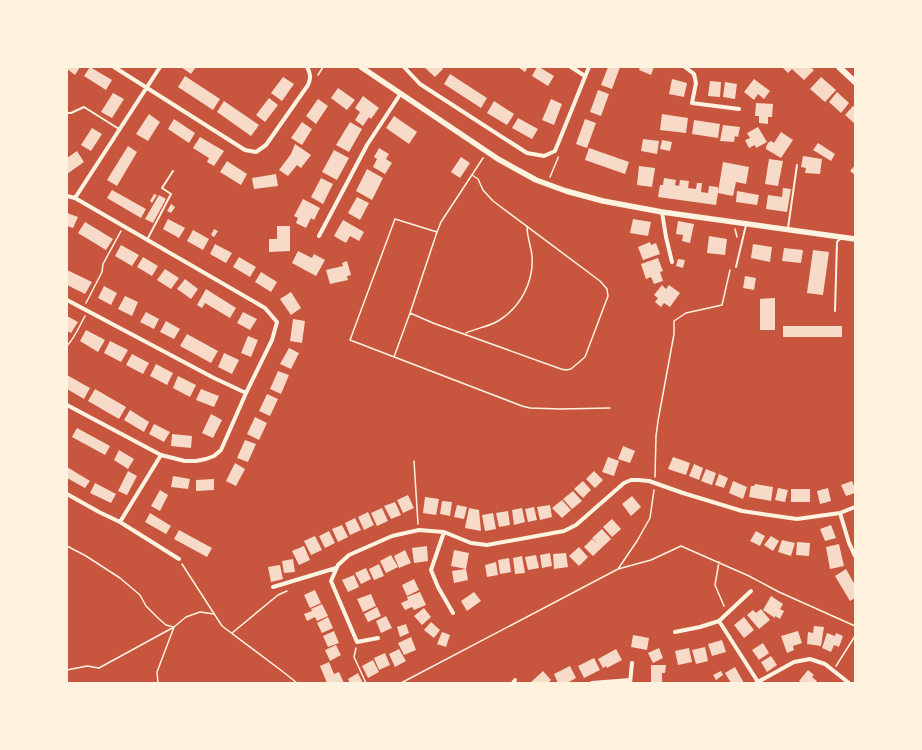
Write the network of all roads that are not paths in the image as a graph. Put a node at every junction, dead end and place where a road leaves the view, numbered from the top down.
1 (114, 67) edge
2 (160, 67) edge
3 (307, 67) edge
4 (361, 67) edge
5 (404, 67) edge
6 (571, 67) edge
7 (589, 67) edge
8 (685, 67) edge
9 (839, 67) edge
10 (585, 76) junction
11 (855, 82) edge
12 (147, 88) junction
13 (401, 93) junction
14 (739, 109) dead end
15 (67, 113) edge
16 (120, 130) junction
17 (797, 165) dead end
18 (173, 170) dead end
19 (67, 196) edge
20 (75, 198) junction
21 (662, 212) junction
22 (743, 223) junction
23 (788, 230) junction
24 (319, 236) dead end
25 (843, 237) junction
26 (855, 239) edge
27 (147, 240) junction
28 (672, 262) dead end
29 (736, 267) dead end
30 (67, 300) edge
31 (835, 311) dead end
32 (246, 393) junction
33 (67, 405) edge
34 (161, 455) junction
35 (67, 494) edge
36 (855, 508) edge
37 (840, 513) junction
38 (120, 522) junction
39 (444, 532) junction
40 (855, 556) edge
41 (179, 559) road end
42 (336, 568) junction
43 (273, 587) dead end
44 (751, 591) dead end
45 (453, 613) dead end
46 (719, 621) junction
47 (675, 632) dead end
48 (378, 638) dead end
49 (632, 663) dead end
50 (630, 681) edge
51 (757, 682) edge
52 (592, 683) edge
53 (849, 683) edge

1 - 12 street
2 - 12 street
3 - 12 street
4 - 13 main road
5 - 10 street
6 - 10 street
7 - 10 street
8 - 14 street
9 - 11 main road
12 - 16 street
13 - 21 main road
13 - 24 street
15 - 16 lane
16 - 20 street
17 - 23 lane
18 - 27 lane
19 - 20 street
20 - 27 street
21 - 22 main road
21 - 28 street
22 - 23 main road
22 - 29 lane
23 - 25 main road
25 - 26 main road
25 - 31 lane
27 - 32 street
30 - 32 street
32 - 34 street
33 - 34 street
34 - 38 street
35 - 38 street
36 - 37 street
37 - 39 street
37 - 40 street
38 - 41 street
39 - 42 street
39 - 45 street
42 - 43 street
42 - 48 street
44 - 46 street
46 - 47 street
46 - 51 street
49 - 50 street
50 - 52 street
51 - 53 street

